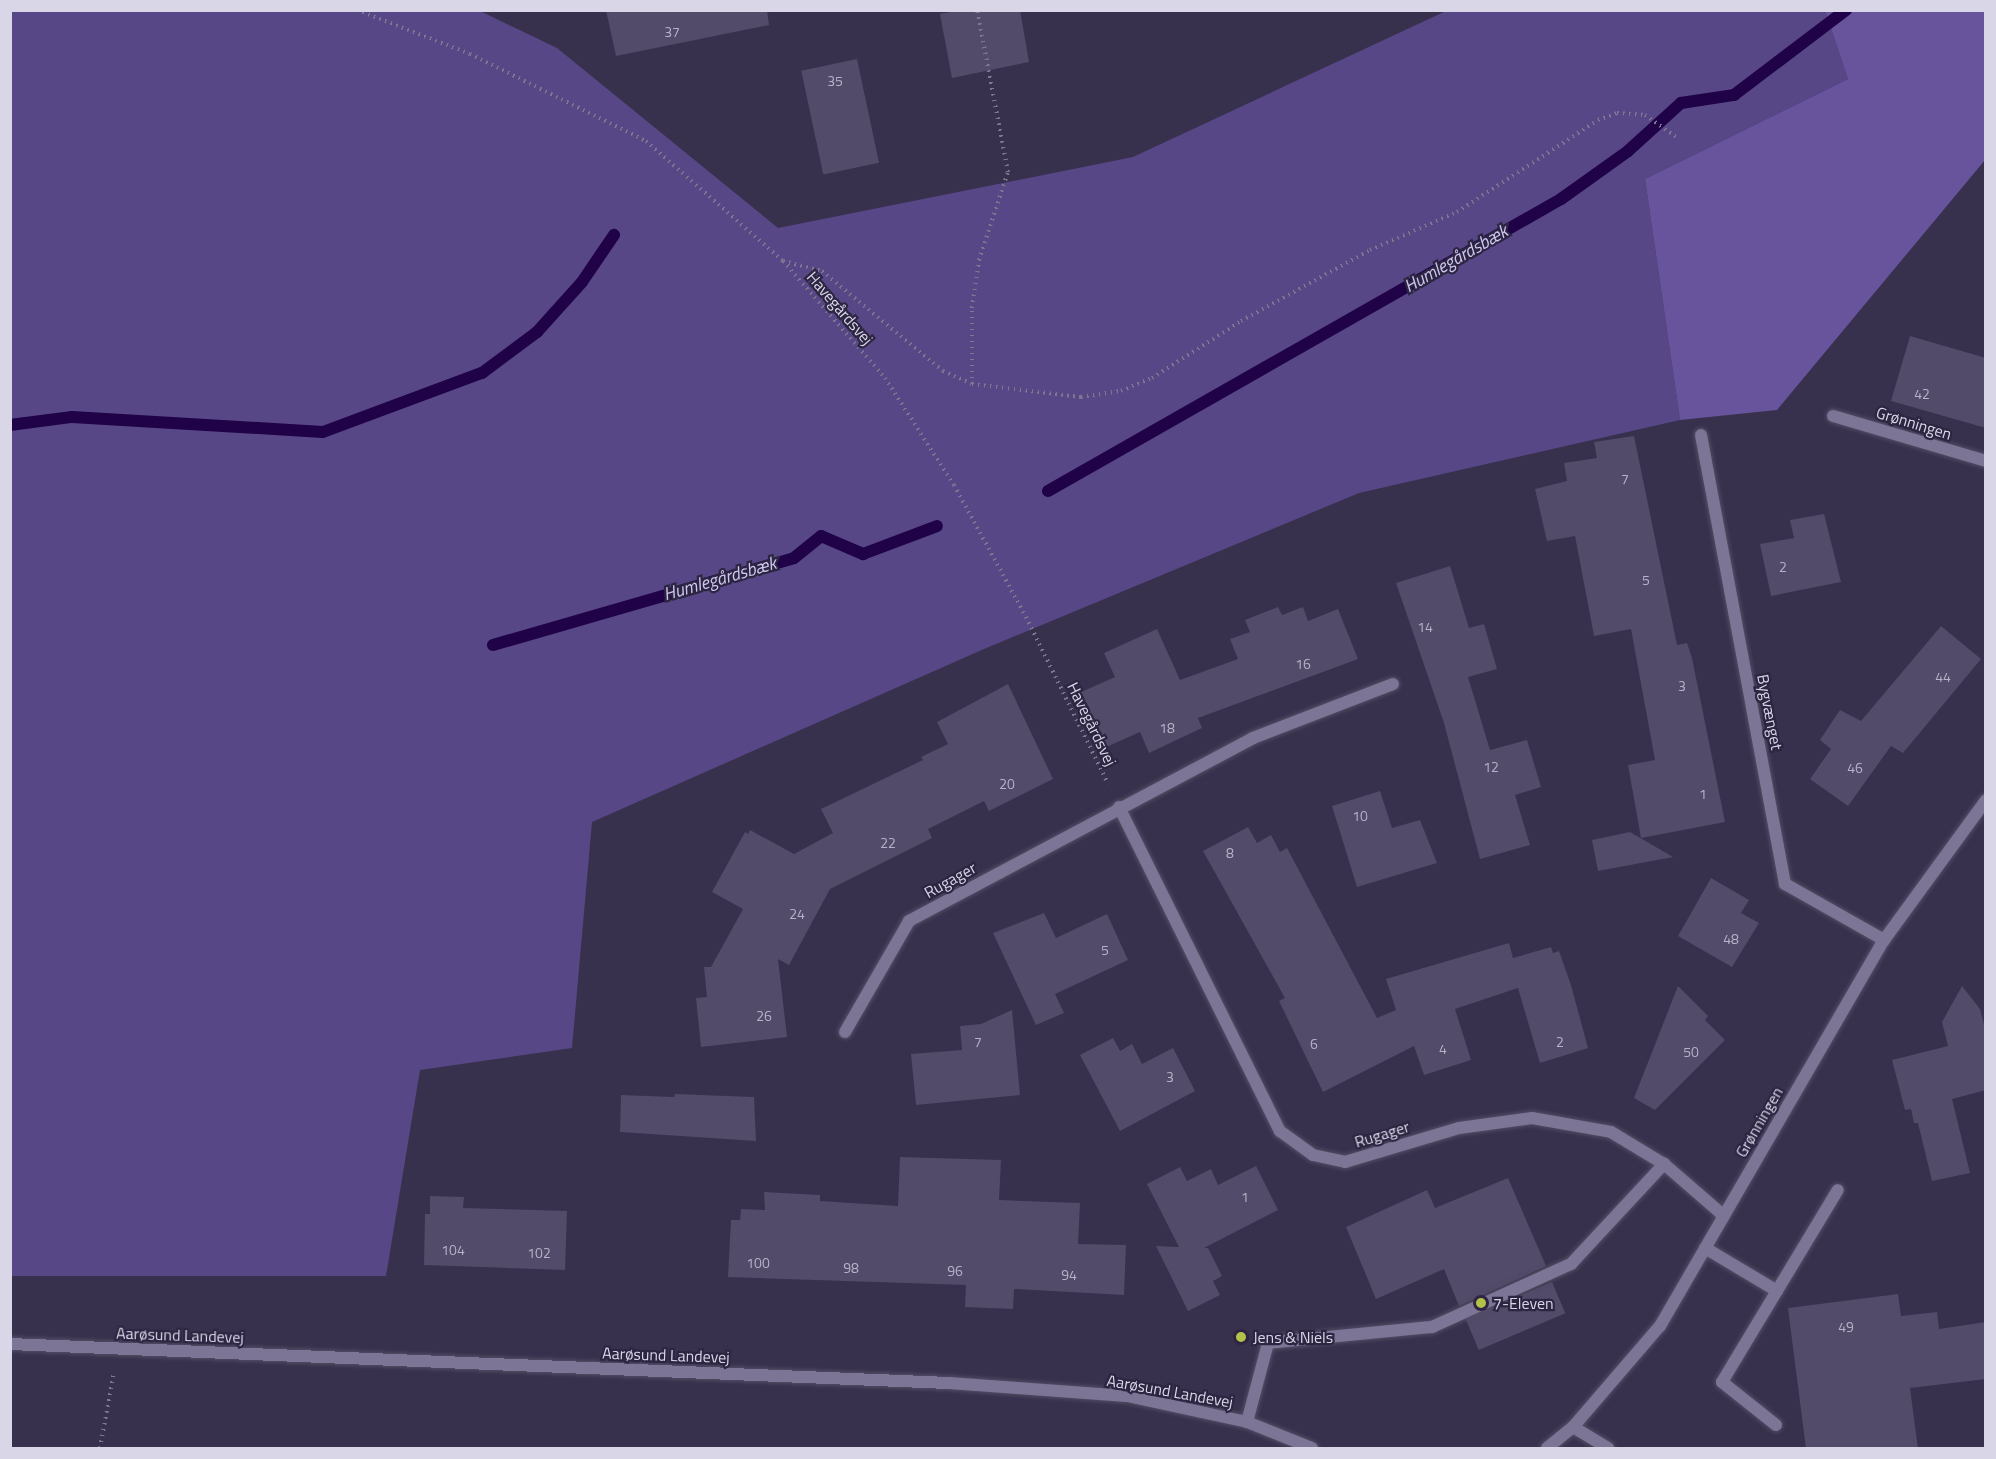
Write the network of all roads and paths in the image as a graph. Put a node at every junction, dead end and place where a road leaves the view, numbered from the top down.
1 (357, 10) edge
2 (977, 10) edge
3 (1676, 137) dead end
4 (783, 261) junction
5 (972, 384) junction
6 (1833, 416) dead end
7 (1701, 435) dead end
8 (1986, 461) edge
9 (1393, 684) dead end
10 (1986, 800) edge
11 (1119, 807) junction
12 (1884, 940) junction
13 (844, 1032) dead end
14 (1664, 1164) junction
15 (1838, 1190) dead end
16 (1724, 1216) junction
17 (1705, 1248) junction
18 (1777, 1291) junction
19 (10, 1344) edge
20 (118, 1349) junction
21 (1248, 1422) junction
22 (1776, 1425) dead end
23 (1573, 1427) junction
24 (100, 1449) edge
25 (1311, 1449) edge
26 (1547, 1449) edge
27 (1608, 1449) edge

1 - 4 path, Havegårdsvej
2 - 5 path
3 - 5 path
4 - 5 path
4 - 11 path, Havegårdsvej
6 - 8 street, Grønningen
7 - 12 street, Bygvænget
9 - 11 street, Rugager
10 - 12 street, Grønningen
11 - 13 street, Rugager
11 - 14 street, Rugager
12 - 16 street, Grønningen
14 - 16 street, Rugager
14 - 21 street
15 - 18 street
16 - 17 street, Grønningen
17 - 18 street
17 - 23 street, Grønningen
18 - 22 street
19 - 20 street, Aarøsund Landevej
20 - 21 street, Aarøsund Landevej
20 - 24 path
21 - 25 street, Aarøsund Landevej
23 - 26 street, Grønningen
23 - 27 street

